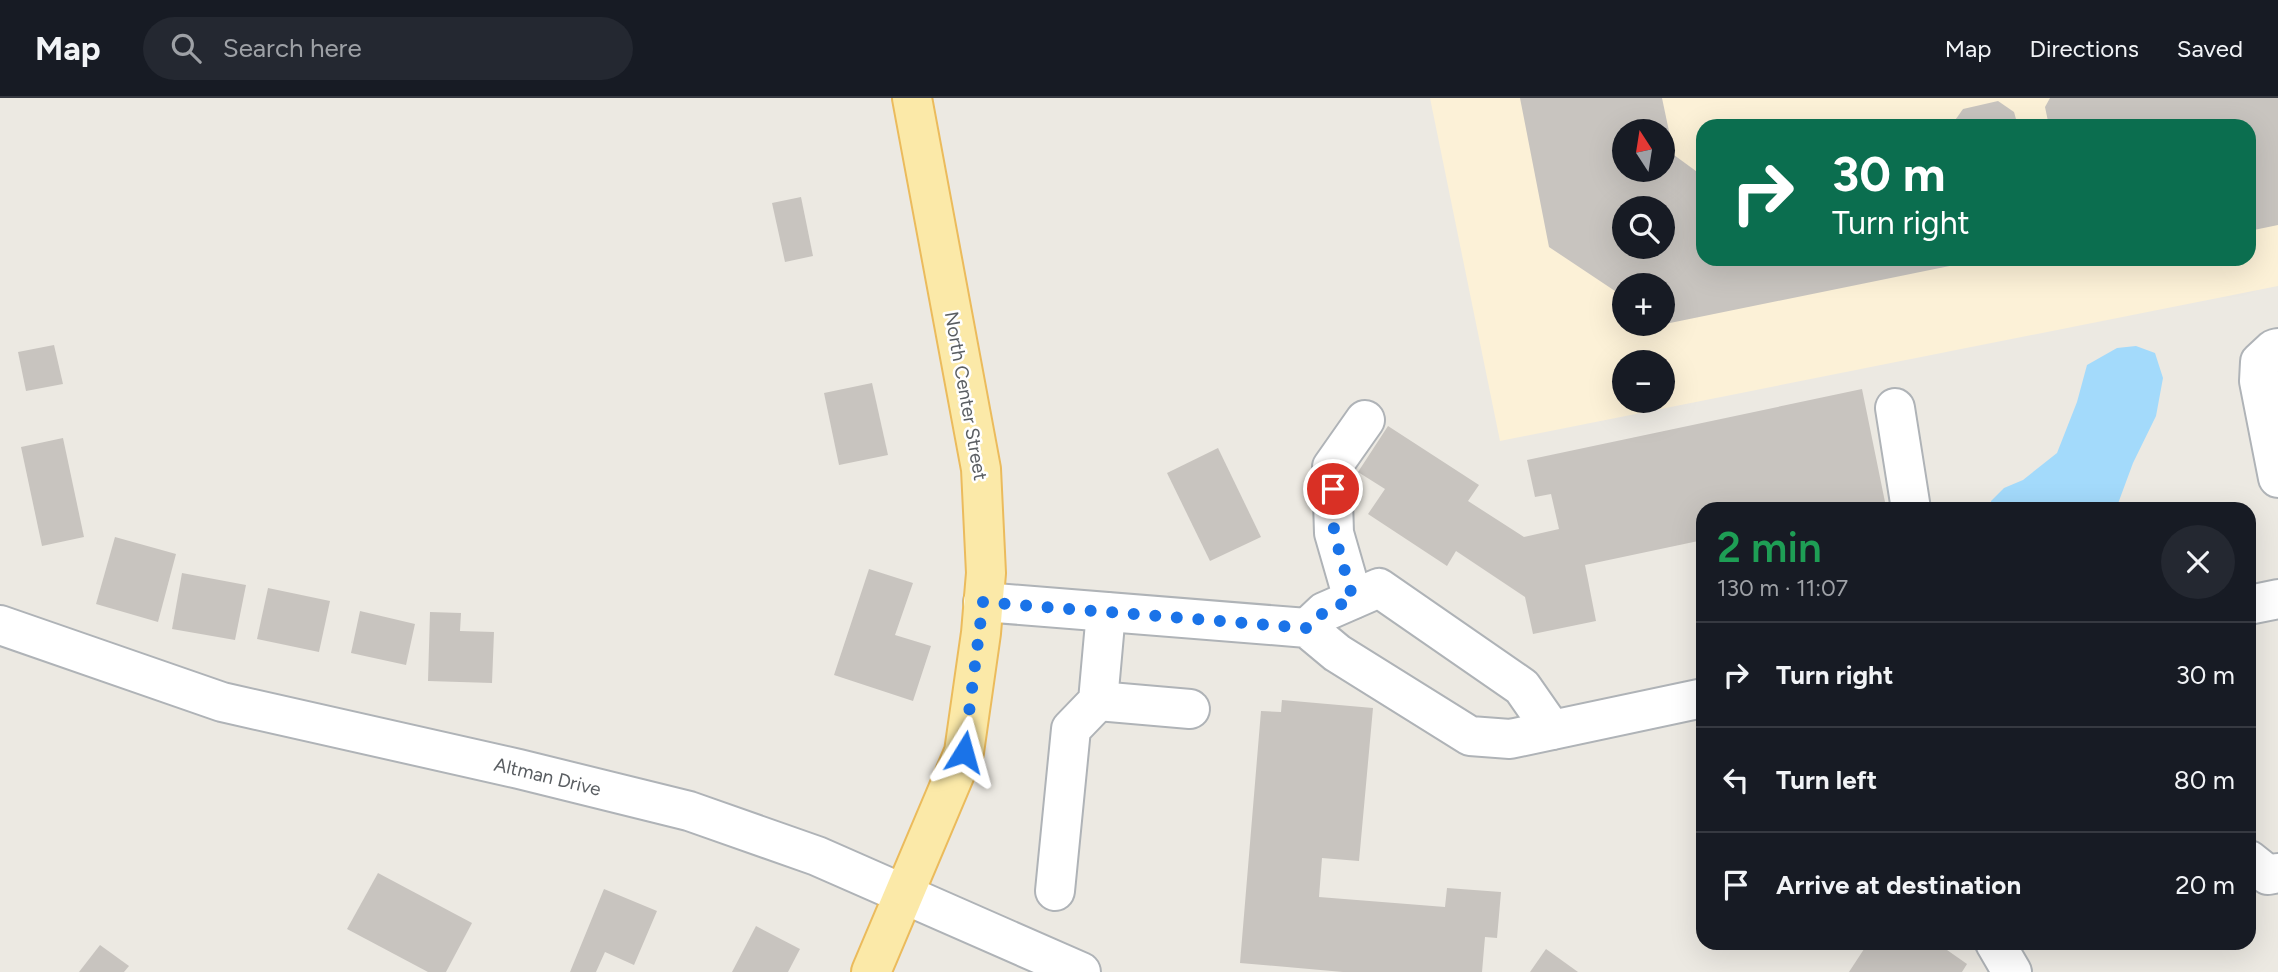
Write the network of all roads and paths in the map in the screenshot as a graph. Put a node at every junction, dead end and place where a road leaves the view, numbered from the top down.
1 (912, 98) edge
2 (2278, 348) edge
3 (1895, 408) dead end
4 (1365, 419) dead end
5 (2278, 478) edge
6 (1910, 502) edge
7 (1353, 599) junction
8 (2278, 599) edge
9 (983, 602) junction
10 (2256, 603) edge
11 (1106, 612) junction
12 (0, 625) edge
13 (1307, 628) junction
14 (1696, 699) edge
15 (1098, 701) junction
16 (1190, 709) dead end
17 (1552, 730) junction
18 (2256, 865) edge
19 (2278, 873) edge
20 (1055, 891) dead end
21 (904, 895) junction
22 (1998, 950) edge
23 (871, 972) edge
24 (1081, 972) edge
25 (2012, 972) edge

1 - 9 main road, North Center Street
2 - 5 street
3 - 6 street
4 - 7 street
7 - 13 street
7 - 17 street
8 - 10 street
9 - 11 street
9 - 21 main road, North Center Street
11 - 13 street
11 - 15 street
12 - 21 street, Altman Drive
13 - 17 street
14 - 17 street
15 - 16 street
15 - 20 street
18 - 19 street
21 - 23 main road, North Center Street
21 - 24 street, Altman Drive
22 - 25 street

